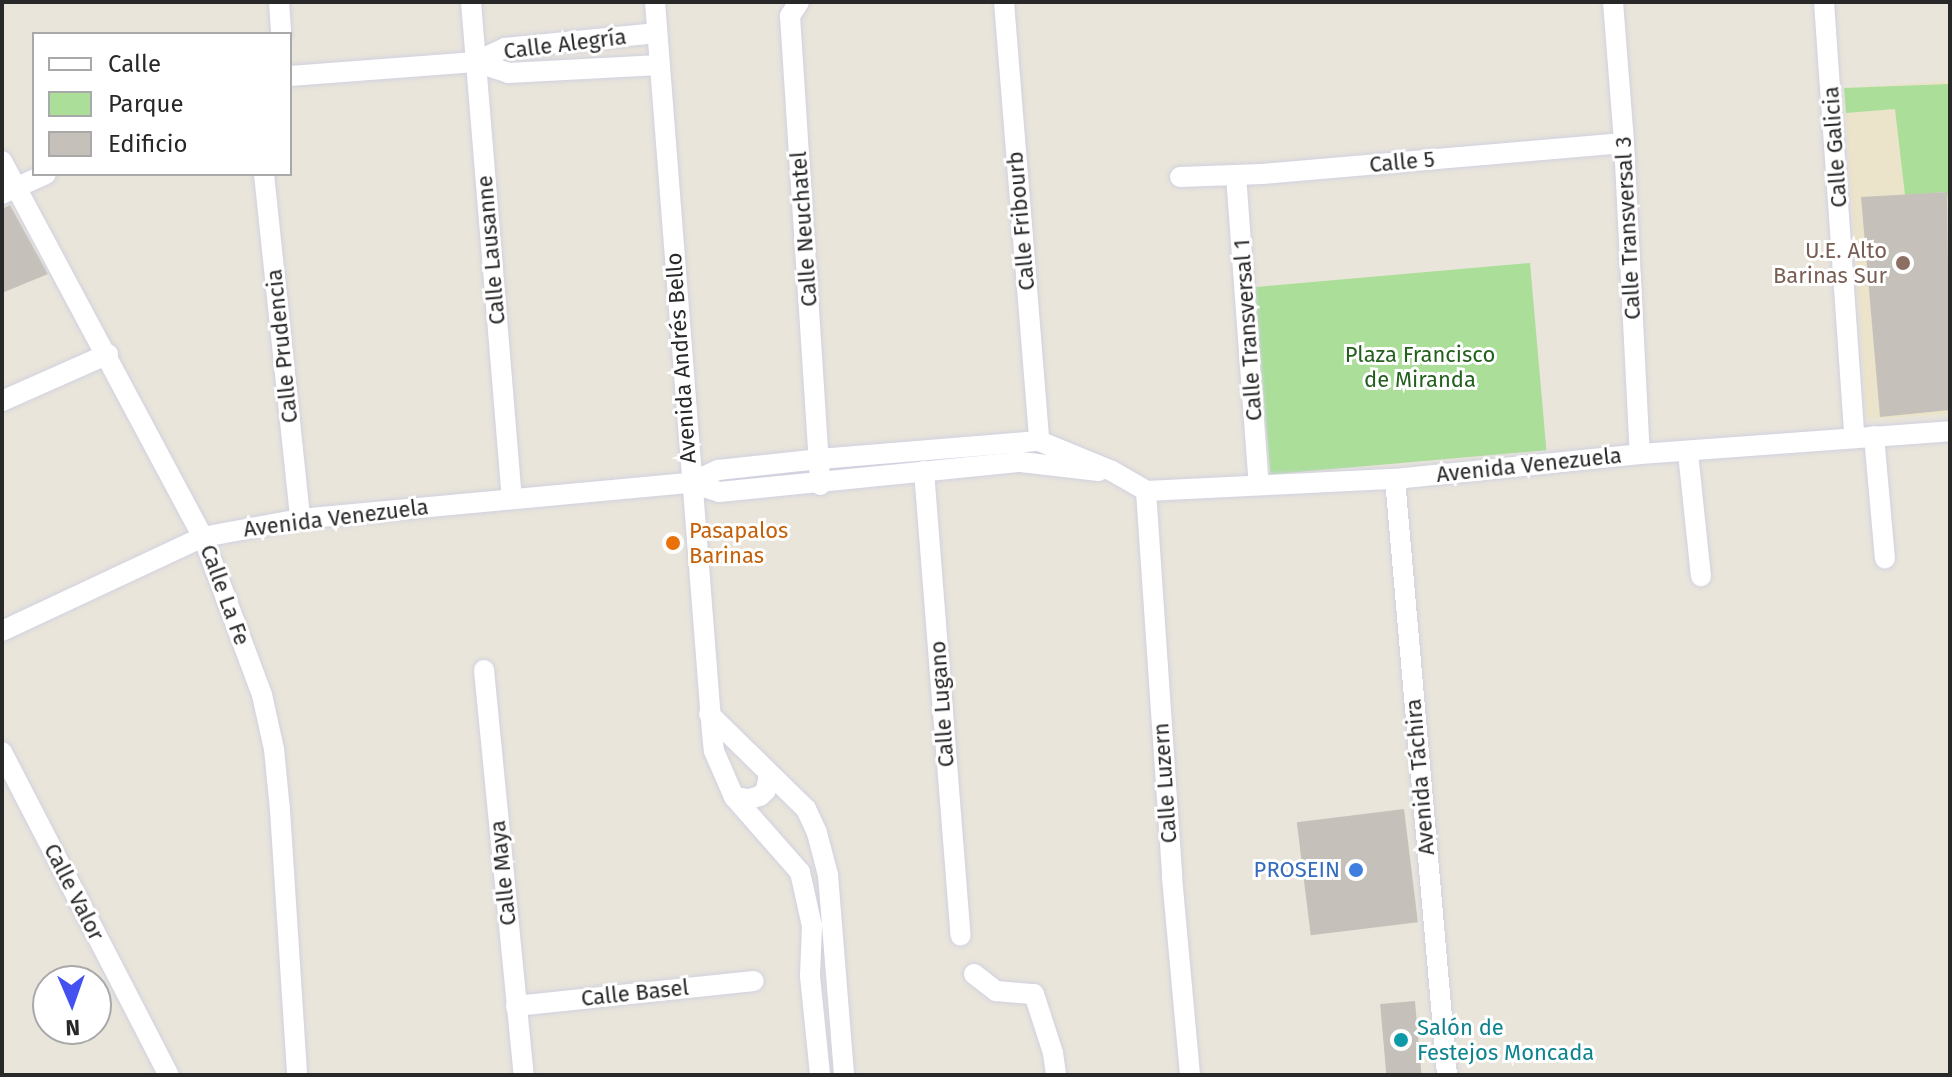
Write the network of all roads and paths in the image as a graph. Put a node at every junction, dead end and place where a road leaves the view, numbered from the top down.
1 (279, 2) edge
2 (471, 2) edge
3 (655, 2) edge
4 (799, 2) edge
5 (1004, 2) edge
6 (1613, 2) edge
7 (1824, 2) edge
8 (281, 32) edge
9 (657, 33) junction
10 (475, 62) junction
11 (660, 65) junction
12 (292, 76) edge
13 (1624, 143) junction
14 (2, 161) edge
15 (1236, 175) junction
16 (42, 176) edge
17 (264, 176) edge
18 (1180, 177) dead end
19 (8, 191) edge
20 (108, 354) junction
21 (2, 401) edge
22 (1950, 431) edge
23 (1864, 436) junction
24 (1039, 441) junction
25 (1688, 453) junction
26 (1640, 454) junction
27 (819, 459) junction
28 (924, 471) junction
29 (1112, 471) junction
30 (1395, 479) junction
31 (690, 483) junction
32 (820, 485) junction
33 (1259, 485) junction
34 (1146, 491) junction
35 (512, 499) junction
36 (300, 519) junction
37 (203, 537) junction
38 (1885, 559) dead end
39 (1701, 576) dead end
40 (2, 631) edge
41 (484, 670) dead end
42 (709, 714) junction
43 (2, 752) edge
44 (752, 759) junction
45 (723, 772) junction
46 (769, 775) junction
47 (734, 797) junction
48 (961, 936) dead end
49 (974, 974) dead end
50 (754, 981) dead end
51 (516, 1006) junction
52 (169, 1075) edge
53 (297, 1075) edge
54 (524, 1075) edge
55 (820, 1075) edge
56 (844, 1075) edge
57 (1056, 1075) edge
58 (1190, 1075) edge
59 (1447, 1075) edge

1 - 8 street
2 - 10 street, Calle Lausanne
3 - 9 street, Avenida Andrés Bello
4 - 27 street, Calle Neuchatel
5 - 24 street, Calle Fribourb
6 - 13 street, Calle Transversal 3
7 - 23 street, Calle Galicia
9 - 10 street, Calle Alegría
9 - 11 street, Avenida Andrés Bello
10 - 11 street, Calle Alegría
10 - 12 street, Calle Alegría
10 - 35 street, Calle Lausanne
11 - 31 street, Avenida Andrés Bello
13 - 15 street, Calle 5
13 - 26 street, Calle Transversal 3
14 - 19 street, Calle La Fe
15 - 18 street, Calle 5
15 - 33 street, Calle Transversal 1
16 - 19 street
17 - 36 street, Calle Prudencia
19 - 20 street, Calle La Fe
20 - 21 street
20 - 37 street, Calle La Fe
22 - 23 street, Avenida Venezuela
23 - 25 street, Avenida Venezuela
23 - 38 street, Calle Galicia
24 - 27 street, Avenida Venezuela
24 - 29 street, Avenida Venezuela
25 - 26 street, Avenida Venezuela
25 - 39 street
26 - 30 street, Avenida Venezuela
27 - 31 street, Avenida Venezuela
27 - 32 street, Calle Neuchatel
28 - 29 street, Avenida Venezuela
28 - 32 street, Avenida Venezuela
28 - 48 street, Calle Lugano
29 - 34 street, Avenida Venezuela
30 - 33 street, Avenida Venezuela
30 - 59 street, Avenida Táchira
31 - 32 street, Avenida Venezuela
31 - 35 street, Avenida Venezuela
31 - 42 street, Avenida Andrés Bello
33 - 34 street, Avenida Venezuela
34 - 58 street, Calle Luzern
35 - 36 street, Avenida Venezuela
36 - 37 street, Avenida Venezuela
37 - 40 street, Avenida Venezuela
37 - 53 street, Calle La Fe
41 - 51 street, Calle Maya
42 - 44 street
42 - 45 street, Avenida Andrés Bello
43 - 52 street, Calle Valor
44 - 45 street
44 - 46 street
45 - 47 street, Avenida Andrés Bello
46 - 47 street
46 - 56 street
47 - 55 street, Avenida Andrés Bello
49 - 57 street
50 - 51 street, Calle Basel
51 - 54 street, Calle Maya

